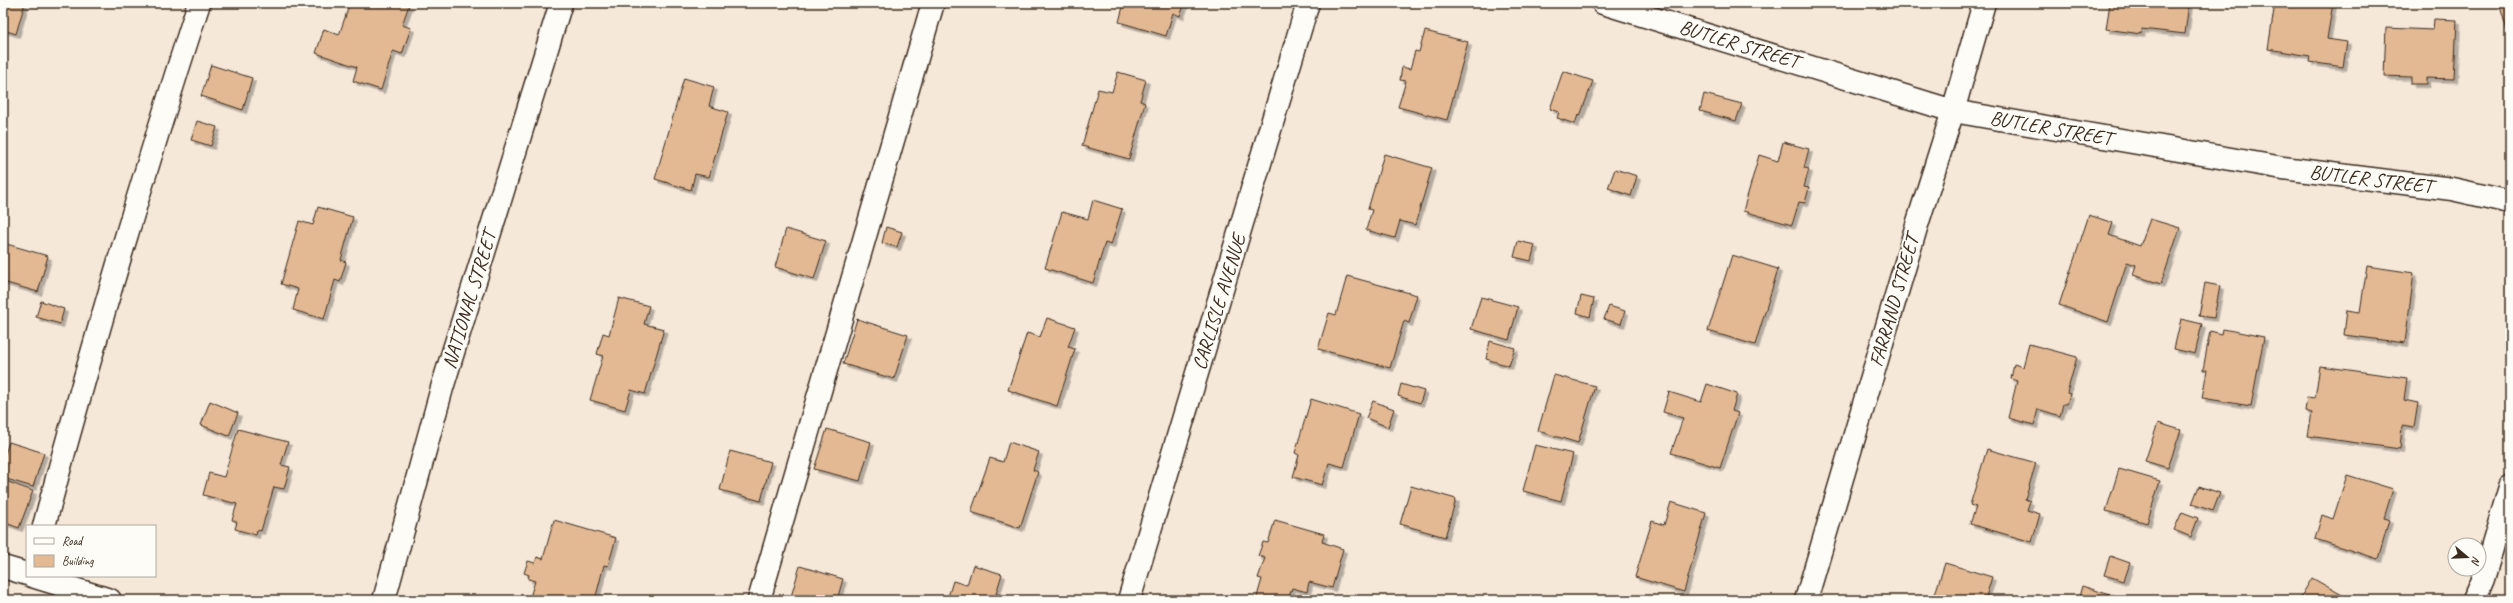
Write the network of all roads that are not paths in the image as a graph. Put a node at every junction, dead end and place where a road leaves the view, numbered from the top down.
1 (200, 3) edge
2 (561, 3) edge
3 (933, 3) edge
4 (1308, 3) edge
5 (1603, 3) edge
6 (1984, 3) edge
7 (1953, 111) junction
8 (2510, 202) edge
9 (2510, 487) edge
10 (44, 525) edge
11 (3, 567) edge
12 (26, 574) edge
13 (35, 577) edge
14 (110, 600) edge
15 (384, 600) edge
16 (759, 600) edge
17 (1130, 600) edge
18 (1806, 600) edge
19 (2474, 600) edge

1 - 10 street
2 - 15 street, NATIONAL STREET
3 - 16 street
4 - 17 street, CARLISLE AVENUE
5 - 7 street, BUTLER STREET
6 - 7 street, FARRAND STREET
7 - 8 street, BUTLER STREET
7 - 18 street, FARRAND STREET
9 - 19 street
11 - 12 street
13 - 14 street

